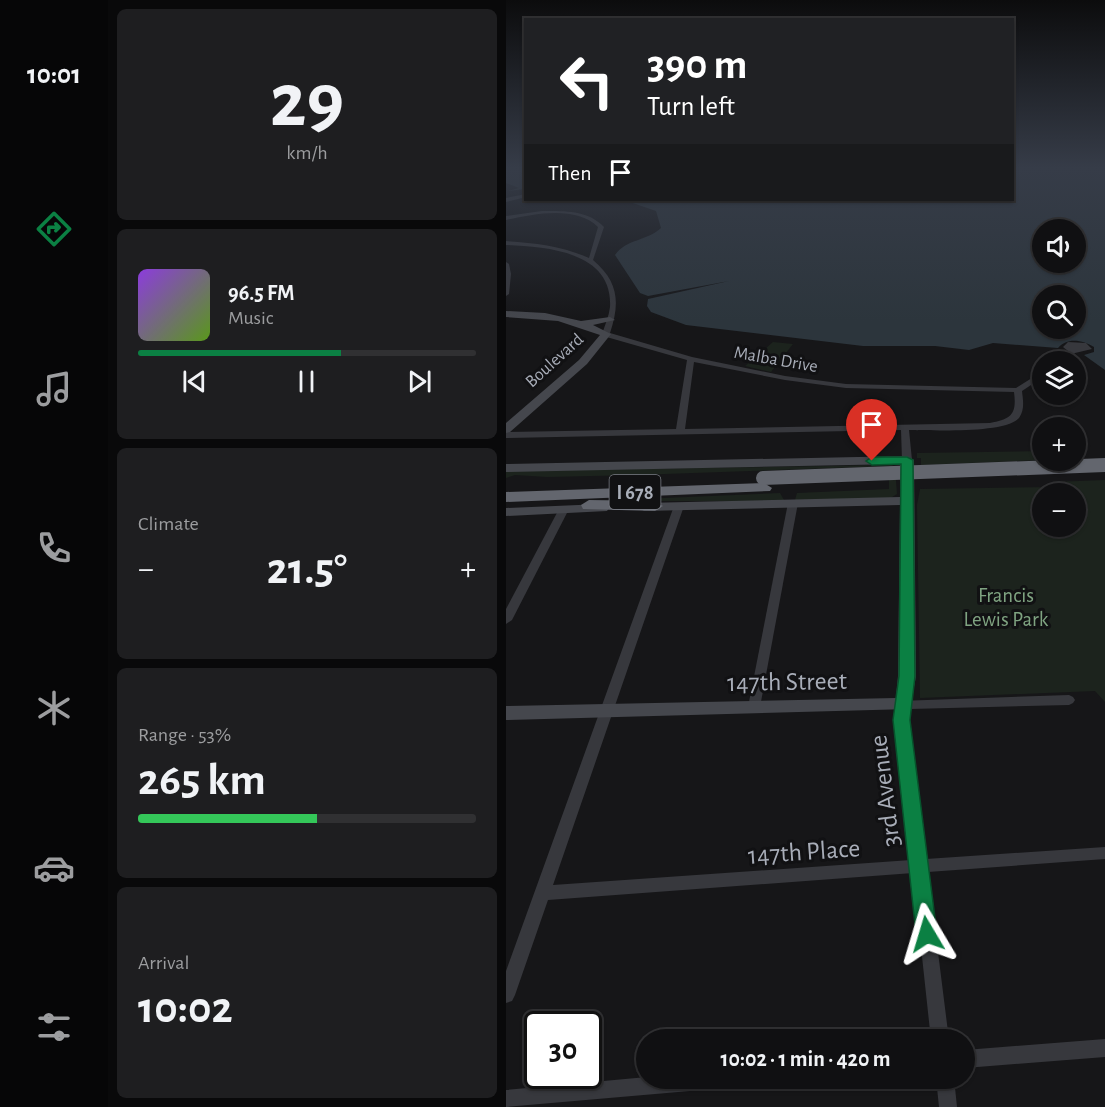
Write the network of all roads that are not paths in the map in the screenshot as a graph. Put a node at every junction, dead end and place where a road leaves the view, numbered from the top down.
1 (589, 219) edge
2 (508, 244) edge
3 (592, 259) junction
4 (506, 264) edge
5 (506, 294) edge
6 (506, 314) edge
7 (610, 320) junction
8 (583, 324) junction
9 (606, 334) junction
10 (691, 359) junction
11 (1032, 380) edge
12 (1018, 390) junction
13 (905, 428) junction
14 (506, 429) edge
15 (680, 432) junction
16 (506, 435) edge
17 (907, 460) junction
18 (1106, 465) edge
19 (506, 468) edge
20 (1106, 474) edge
21 (764, 483) junction
22 (506, 487) edge
23 (506, 497) edge
24 (908, 501) junction
25 (506, 503) edge
26 (793, 503) junction
27 (655, 506) junction
28 (679, 506) junction
29 (564, 509) junction
30 (506, 512) edge
31 (506, 620) edge
32 (1069, 700) dead end
33 (904, 704) junction
34 (754, 707) junction
35 (606, 711) junction
36 (506, 713) edge
37 (1106, 853) edge
38 (919, 867) junction
39 (542, 893) junction
40 (506, 995) edge
41 (939, 1029) edge
42 (1106, 1048) edge
43 (975, 1058) edge
44 (636, 1087) edge
45 (946, 1089) edge
46 (506, 1099) edge
47 (948, 1107) edge

1 - 3 street
2 - 3 street
3 - 7 street, Boulevard
4 - 5 street
6 - 8 street, Malba Drive
7 - 8 street
7 - 9 street, Boulevard
8 - 9 street, Malba Drive
9 - 10 street, Malba Drive
9 - 14 street, Boulevard
10 - 12 street, Malba Drive
10 - 15 street
11 - 12 street
12 - 13 street
13 - 15 street
13 - 17 street, 3rd Avenue
15 - 16 street
17 - 19 street
17 - 24 street, 3rd Avenue
18 - 21 highway, I 678, bridge
20 - 21 highway, I 678
21 - 22 highway, I 678
21 - 23 highway, I 678
24 - 26 street
24 - 33 street, 3rd Avenue
25 - 27 highway
26 - 28 street
26 - 34 street
27 - 28 street
27 - 29 street
28 - 35 street
29 - 30 street
29 - 31 street
32 - 33 street, 147th Street
33 - 34 street, 147th Street
33 - 38 street, 3rd Avenue
34 - 35 street, 147th Street
35 - 36 street, 147th Street
35 - 39 street
37 - 38 street, 147th Place
38 - 39 street, 147th Place
38 - 41 street, 3rd Avenue
39 - 40 street
42 - 43 street
44 - 46 street
45 - 47 street

